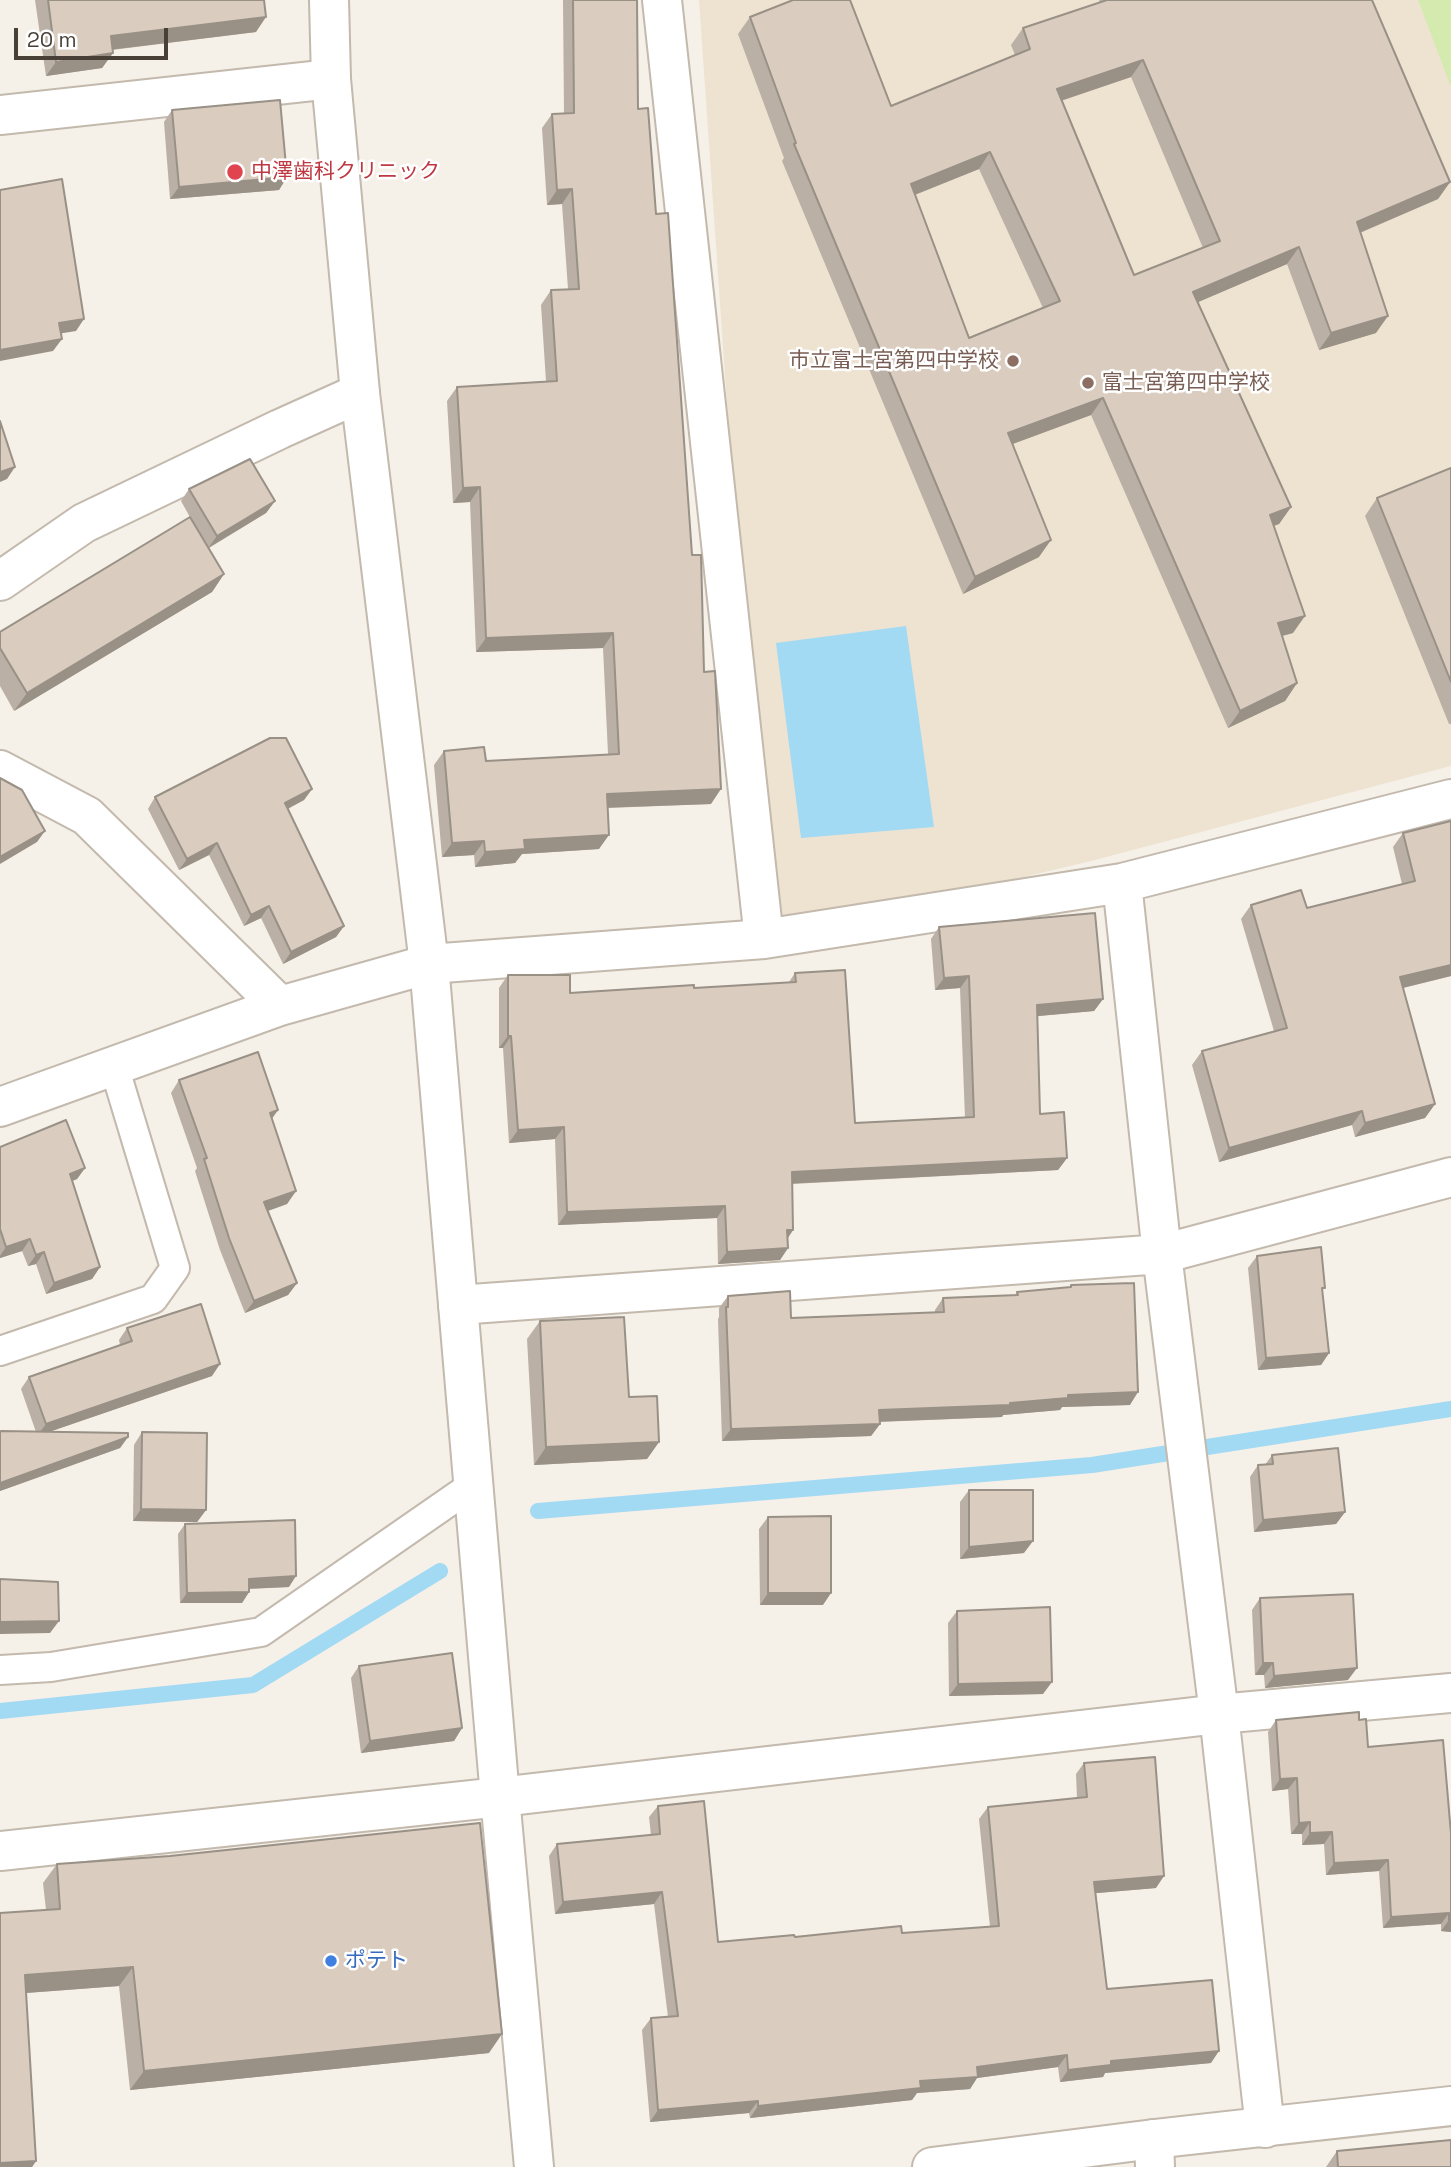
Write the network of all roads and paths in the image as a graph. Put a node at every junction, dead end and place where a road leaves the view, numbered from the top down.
1 (329, 0) edge
2 (662, 0) edge
3 (331, 79) junction
4 (0, 115) edge
5 (360, 393) junction
6 (0, 581) edge
7 (0, 770) edge
8 (1451, 799) edge
9 (1122, 883) junction
10 (764, 939) junction
11 (429, 964) junction
12 (280, 1006) junction
13 (114, 1066) junction
14 (0, 1107) edge
15 (1451, 1177) edge
16 (1162, 1254) junction
17 (458, 1305) junction
18 (0, 1350) edge
19 (474, 1485) junction
20 (0, 1670) edge
21 (1451, 1693) edge
22 (1219, 1714) junction
23 (500, 1797) junction
24 (0, 1851) edge
25 (1451, 2106) edge
26 (1265, 2128) junction
27 (1154, 2153) edge
28 (534, 2167) edge
29 (932, 2167) edge

1 - 3 street
2 - 10 street
3 - 4 street
3 - 5 street
5 - 6 street
5 - 11 street
7 - 12 street
8 - 9 street
9 - 10 street
9 - 16 street
10 - 11 street
11 - 12 street
11 - 17 street
12 - 13 street
13 - 14 street
13 - 18 lane
15 - 16 street
16 - 17 street
16 - 22 street
17 - 19 street
19 - 20 lane
19 - 23 street
21 - 22 street
22 - 23 street
22 - 26 street
23 - 24 street
23 - 28 street
25 - 26 street
26 - 27 street
27 - 29 street

